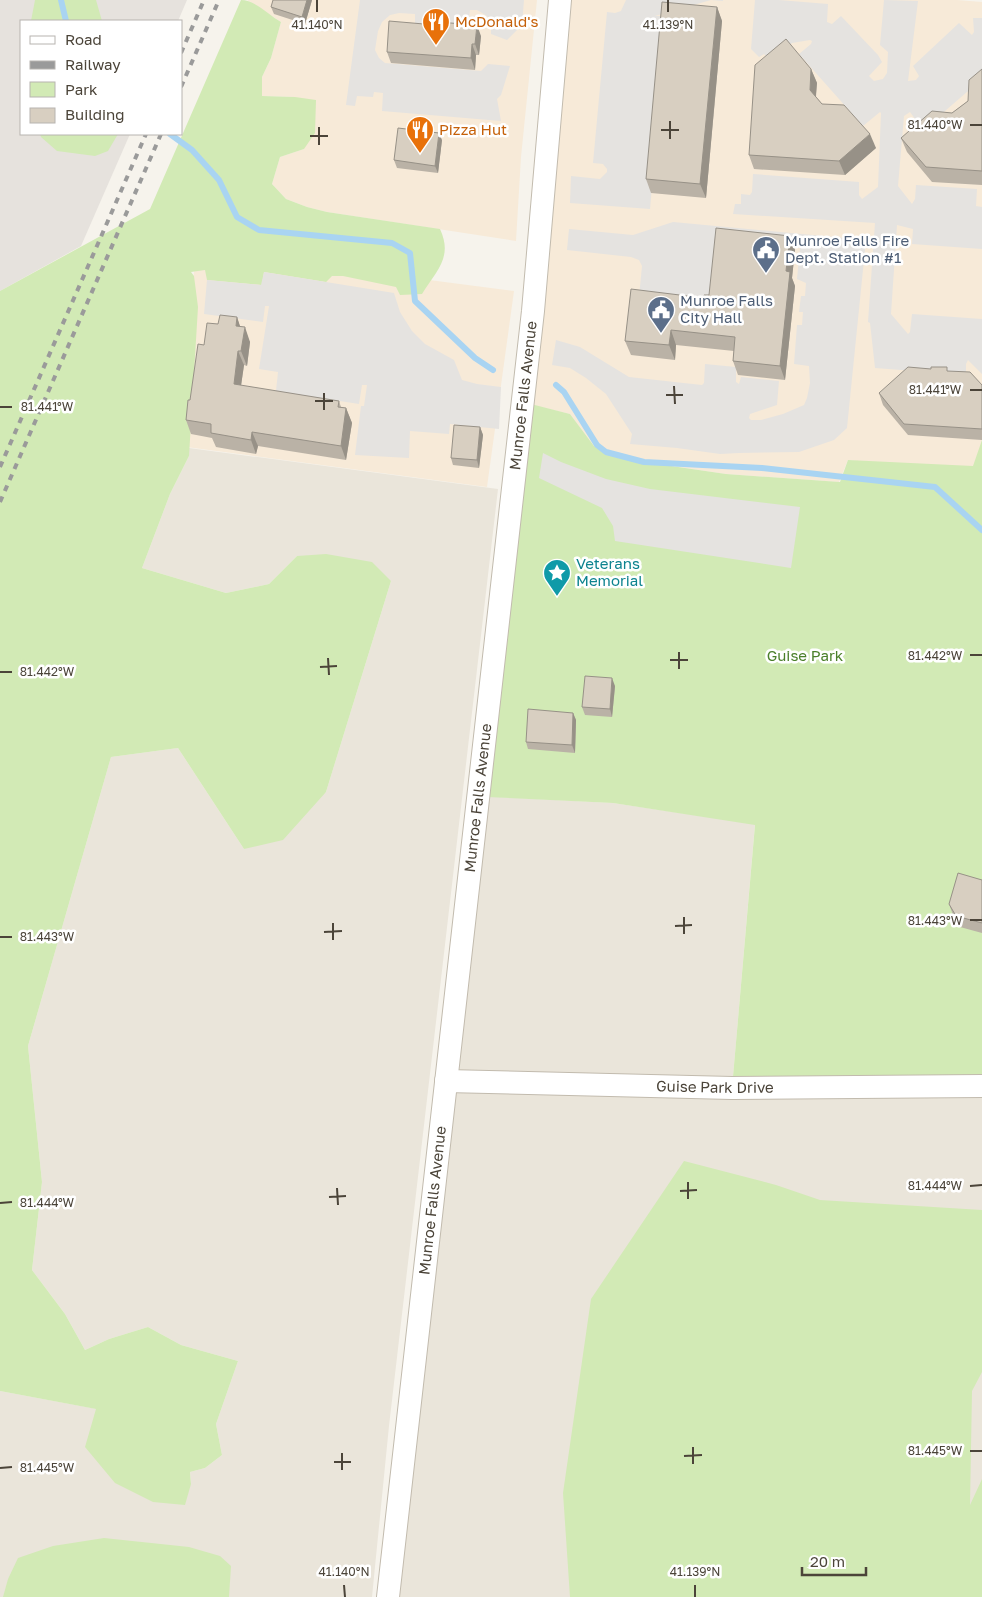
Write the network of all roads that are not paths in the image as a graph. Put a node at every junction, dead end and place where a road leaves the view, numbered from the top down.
1 (560, 0) edge
2 (446, 1081) junction
3 (982, 1086) edge
4 (388, 1597) edge

1 - 2 street, Munroe Falls Avenue
2 - 3 street, Guise Park Drive
2 - 4 street, Munroe Falls Avenue

